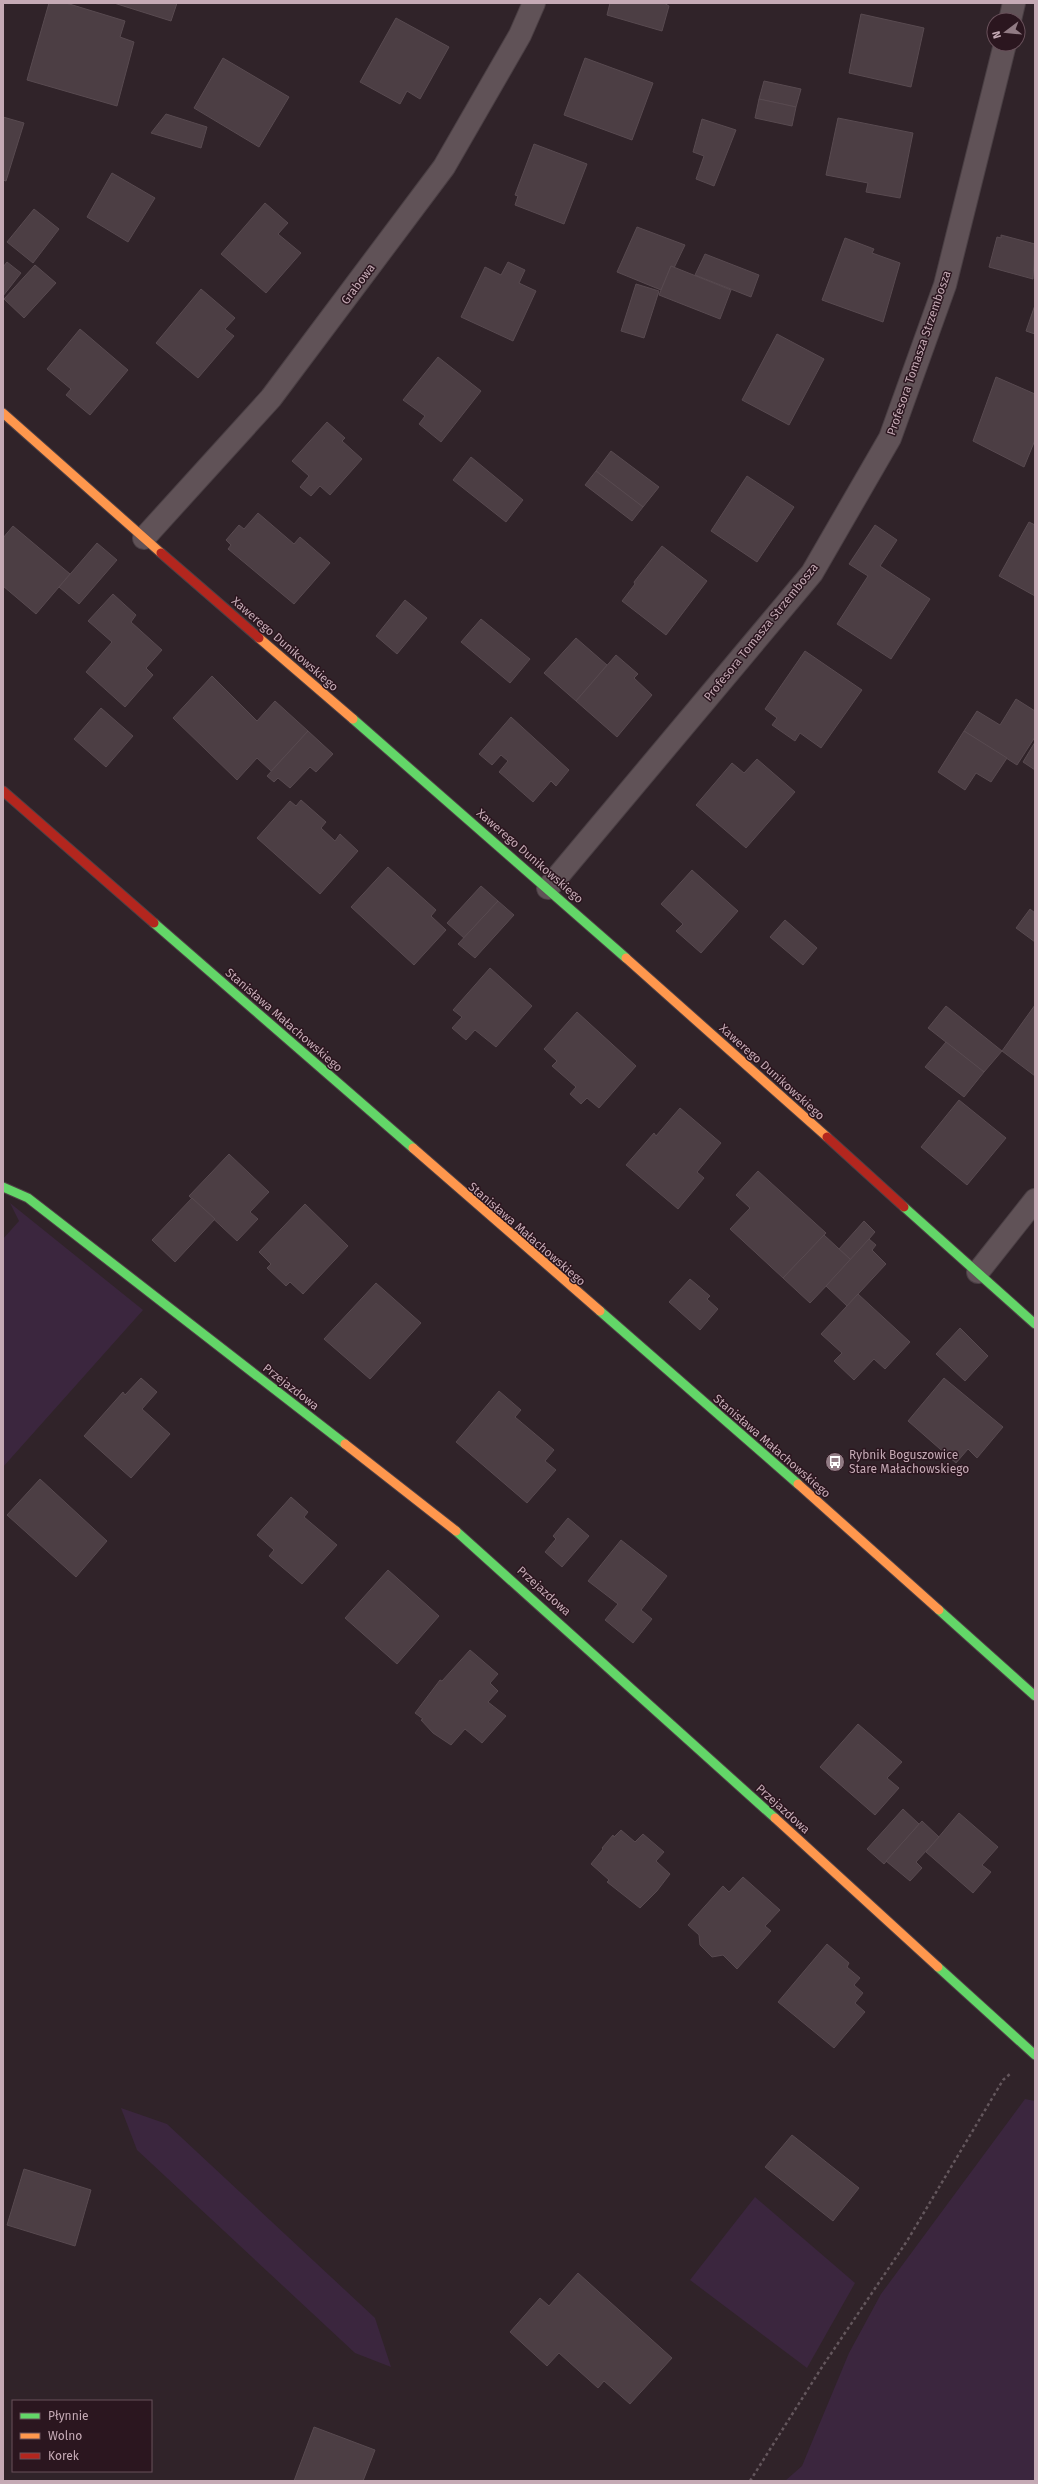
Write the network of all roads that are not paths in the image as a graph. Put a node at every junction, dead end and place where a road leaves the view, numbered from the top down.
1 (534, 3) edge
2 (1003, 52) edge
3 (3, 413) edge
4 (144, 538) junction
5 (3, 791) edge
6 (548, 888) junction
7 (3, 1187) edge
8 (1035, 1200) edge
9 (978, 1272) junction
10 (1035, 1324) edge
11 (1035, 1696) edge
12 (1033, 2053) edge

1 - 4 street, Grabowa
2 - 6 street, Profesora Tomasza Strzembosza
3 - 4 street, Xawerego Dunikowskiego
4 - 6 street, Xawerego Dunikowskiego
5 - 11 street, Stanisława Małachowskiego
6 - 9 street, Xawerego Dunikowskiego
7 - 12 street, Przejazdowa
8 - 9 street
9 - 10 street, Xawerego Dunikowskiego

